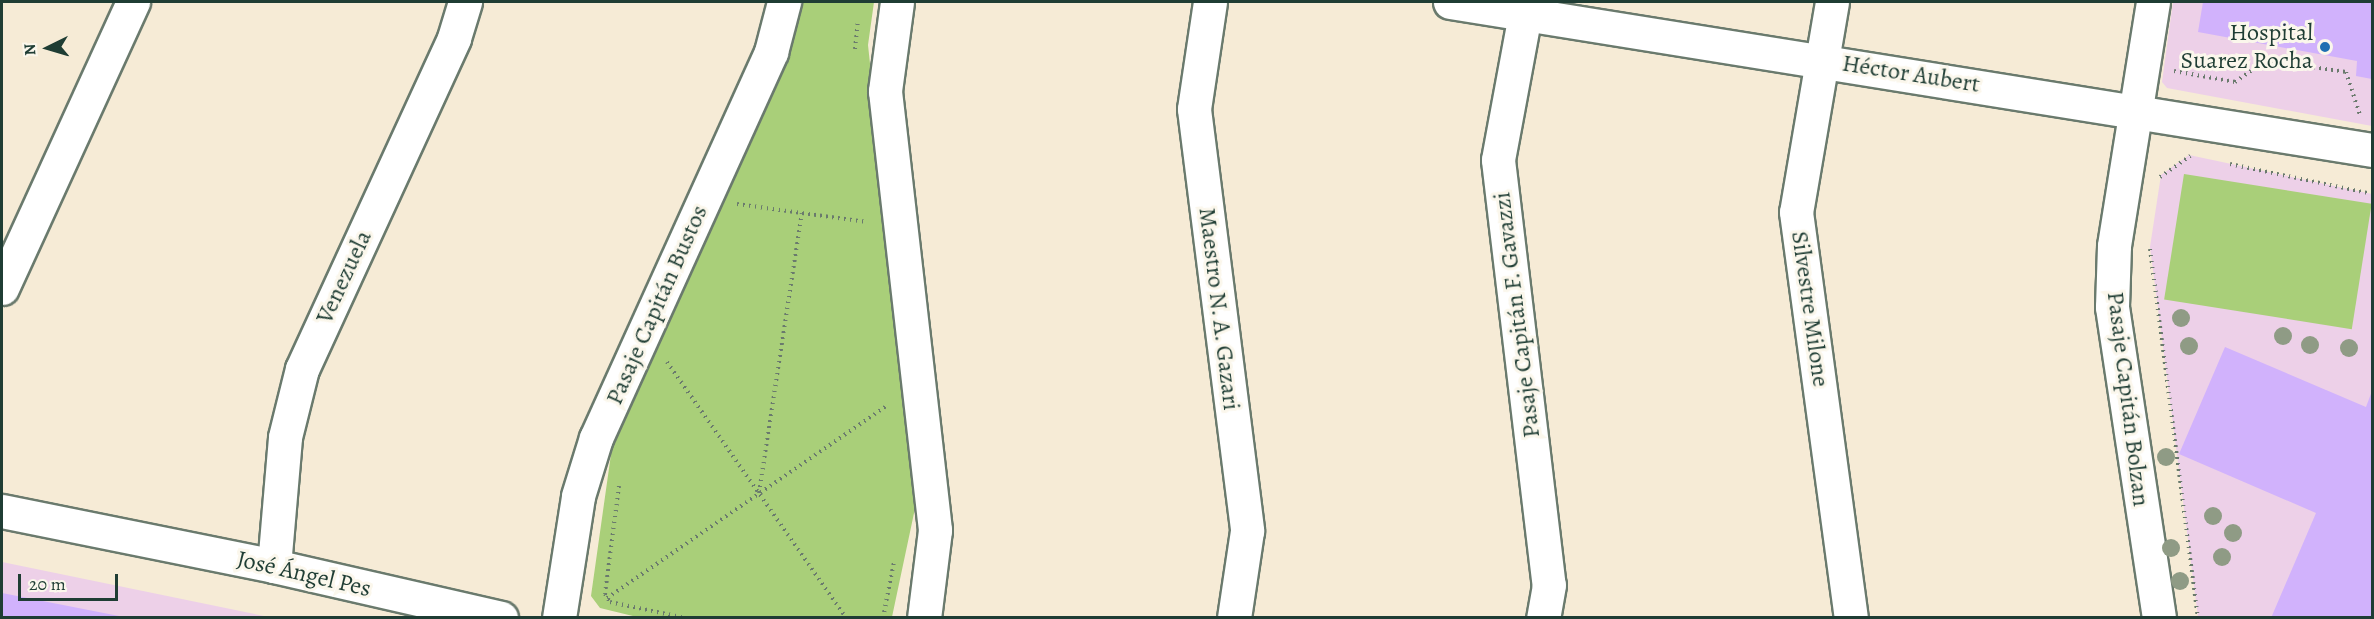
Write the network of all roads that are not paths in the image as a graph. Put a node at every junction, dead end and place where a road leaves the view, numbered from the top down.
1 (133, 2) edge
2 (465, 2) edge
3 (784, 2) edge
4 (897, 2) edge
5 (1210, 2) edge
6 (1450, 2) edge
7 (1832, 2) edge
8 (2153, 2) edge
9 (1525, 14) junction
10 (1821, 60) junction
11 (2134, 110) junction
12 (2373, 150) edge
13 (2, 288) edge
14 (2, 511) edge
15 (274, 566) junction
16 (443, 612) edge
17 (501, 618) edge
18 (559, 618) edge
19 (924, 618) edge
20 (1234, 618) edge
21 (1543, 618) edge
22 (1851, 618) edge
23 (2159, 618) edge

1 - 13 street
2 - 15 street, Venezuela
3 - 18 street, Pasaje Capitán Bustos
4 - 19 street
5 - 20 street, Maestro N. A. Gazari
6 - 9 street, Héctor Aubert
7 - 10 street, Silvestre Milone
8 - 11 street, Pasaje Capitán Bolzan
9 - 10 street, Héctor Aubert
9 - 21 street, Pasaje Capitán F. Gavazzi
10 - 11 street, Héctor Aubert
10 - 22 street, Silvestre Milone
11 - 12 street, Héctor Aubert
11 - 23 street, Pasaje Capitán Bolzan
14 - 15 street, José Ángel Pes
15 - 16 street, José Ángel Pes
16 - 17 street, José Ángel Pes

